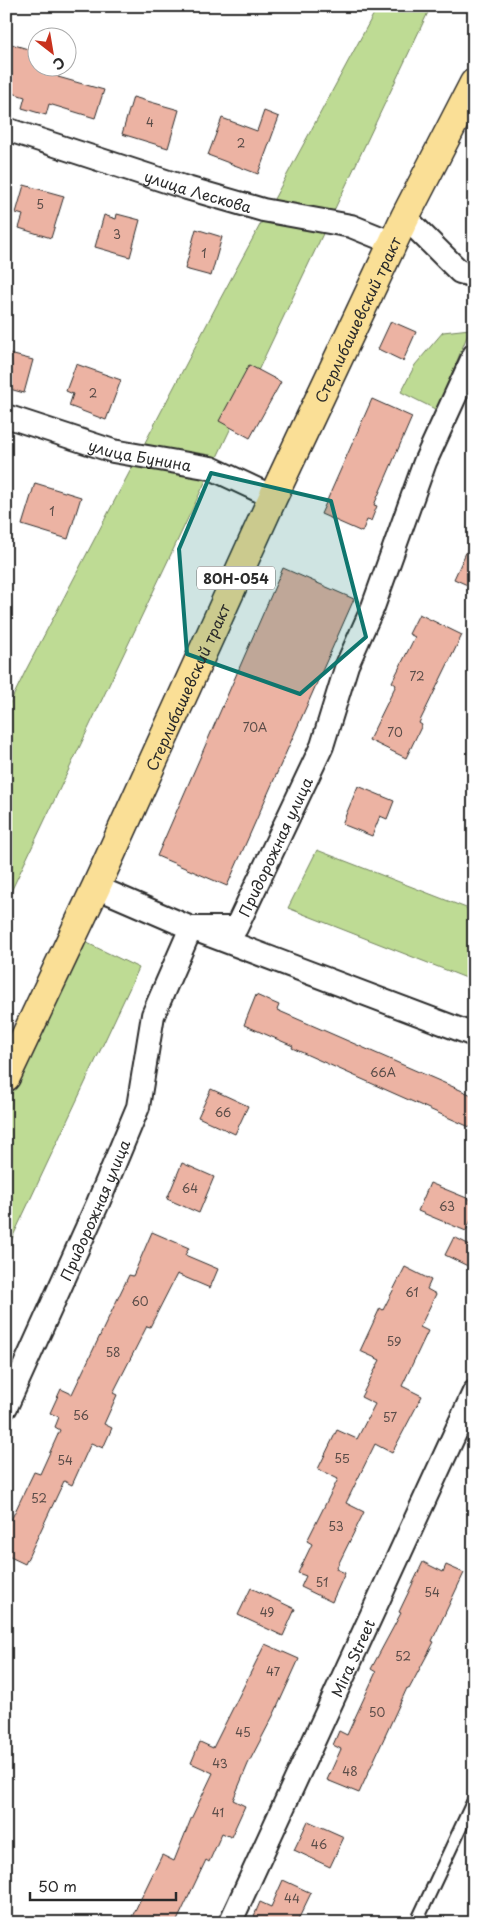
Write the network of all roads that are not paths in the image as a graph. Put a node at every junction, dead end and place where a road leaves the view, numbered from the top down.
1 (474, 83) edge
2 (6, 129) edge
3 (405, 217) junction
4 (393, 243) junction
5 (474, 276) edge
6 (474, 355) edge
7 (6, 416) edge
8 (273, 497) junction
9 (96, 887) junction
10 (191, 928) junction
11 (474, 1035) edge
12 (6, 1077) edge
13 (474, 1392) edge
14 (6, 1407) edge
15 (474, 1798) edge
16 (230, 1923) edge
17 (416, 1923) edge

1 - 3 main road, Стерлибашевский тракт / 80Н-054
2 - 4 street, улица Лескова
3 - 4 main road, Стерлибашевский тракт / 80Н-054
3 - 5 street
4 - 8 main road, Стерлибашевский тракт / 80Н-054
6 - 10 street, Придорожная улица
7 - 8 street, улица Бунина
8 - 9 main road, Стерлибашевский тракт / 80Н-054
9 - 10 street
9 - 12 main road, Стерлибашевский тракт / 80Н-054
10 - 11 street
10 - 14 street, Придорожная улица
13 - 16 street, Mira Street
15 - 17 lane

